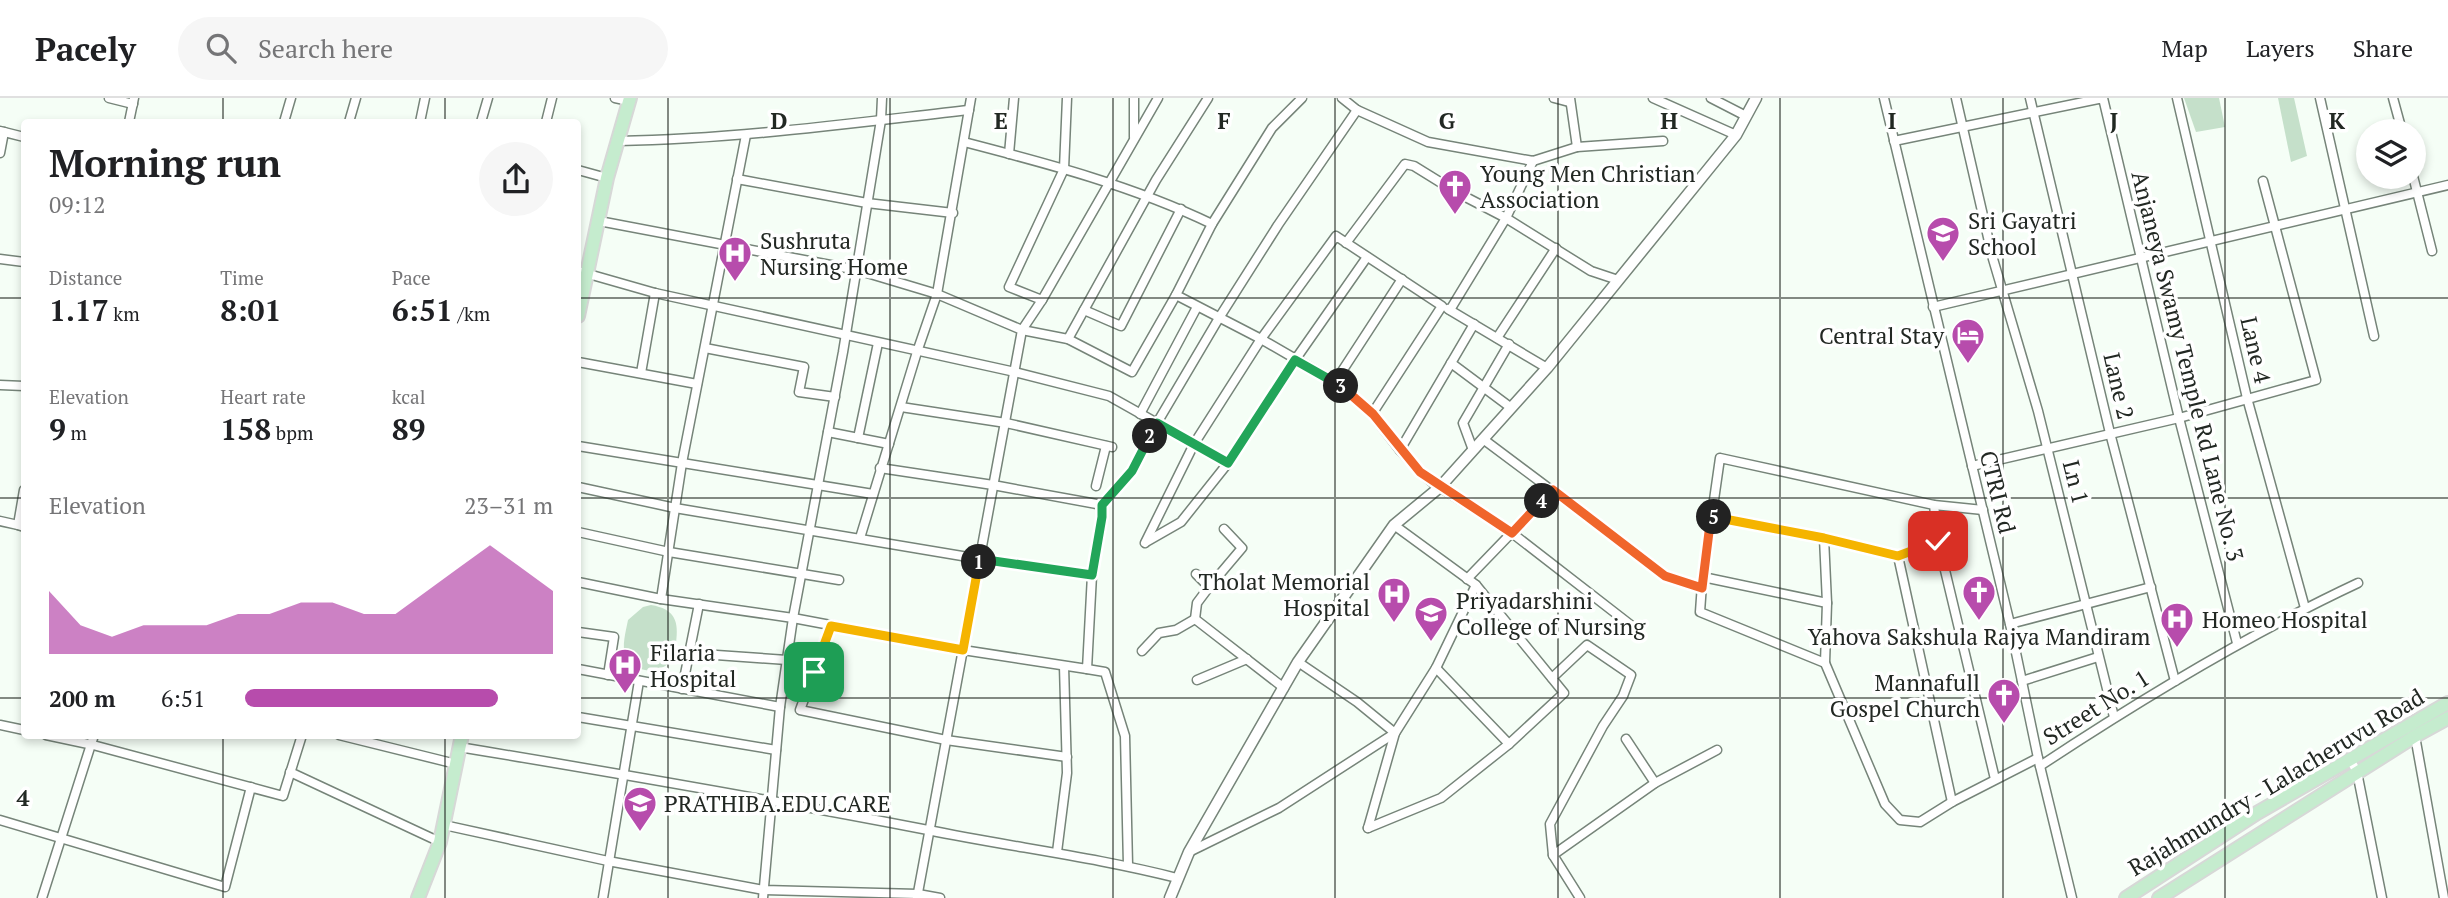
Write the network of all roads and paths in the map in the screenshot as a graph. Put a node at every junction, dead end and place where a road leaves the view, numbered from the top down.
1 (109, 98) edge
2 (291, 98) edge
3 (356, 98) edge
4 (425, 98) edge
5 (488, 98) edge
6 (552, 98) edge
7 (615, 98) edge
8 (882, 98) edge
9 (971, 98) edge
10 (1014, 98) edge
11 (1067, 98) edge
12 (1134, 98) edge
13 (1158, 98) edge
14 (1208, 98) edge
15 (1301, 98) edge
16 (1342, 98) edge
17 (1554, 98) edge
18 (1653, 98) edge
19 (1710, 98) edge
20 (1756, 98) edge
21 (1884, 98) edge
22 (1956, 98) edge
23 (2030, 98) edge
24 (2103, 98) edge
25 (2177, 98) edge
26 (2320, 98) edge
27 (2393, 98) edge
28 (630, 100) edge
29 (1569, 100) edge
30 (134, 101) edge
31 (970, 110) junction
32 (1357, 110) junction
33 (2034, 111) junction
34 (1746, 116) junction
35 (130, 119) edge
36 (285, 119) edge
37 (350, 119) edge
38 (421, 119) edge
39 (482, 119) edge
40 (547, 119) edge
41 (2399, 119) edge
42 (881, 120) junction
43 (1963, 126) junction
44 (2, 132) edge
45 (746, 135) junction
46 (1736, 135) junction
47 (21, 136) edge
48 (1134, 140) junction
49 (619, 141) junction
50 (1663, 141) dead end
51 (1894, 141) junction
52 (964, 142) junction
53 (1577, 147) junction
54 (0, 153) edge
55 (1009, 154) junction
56 (1533, 161) junction
57 (1064, 169) junction
58 (581, 171) edge
59 (607, 178) junction
60 (737, 179) junction
61 (2263, 181) dead end
62 (1110, 182) junction
63 (2448, 185) edge
64 (2417, 189) edge
65 (2418, 193) junction
66 (1147, 197) junction
67 (867, 203) junction
68 (1181, 209) junction
69 (2344, 211) junction
70 (953, 213) junction
71 (1506, 218) junction
72 (599, 221) junction
73 (1212, 224) junction
74 (2275, 226) junction
75 (2210, 240) junction
76 (1346, 243) junction
77 (724, 245) junction
78 (1556, 248) junction
79 (2432, 251) dead end
80 (1367, 257) junction
81 (2141, 257) junction
82 (0, 259) edge
83 (21, 262) edge
84 (857, 270) junction
85 (582, 272) edge
86 (2073, 274) junction
87 (1402, 279) junction
88 (1618, 280) junction
89 (2002, 289) junction
90 (655, 293) junction
91 (937, 294) junction
92 (1176, 295) junction
93 (1042, 300) junction
94 (713, 306) junction
95 (1197, 307) junction
96 (1933, 307) junction
97 (1446, 308) junction
98 (1084, 310) junction
99 (1219, 318) junction
100 (1474, 324) junction
101 (1023, 330) junction
102 (846, 336) junction
103 (2374, 337) dead end
104 (1497, 338) junction
105 (1068, 339) junction
106 (1261, 339) junction
107 (878, 343) junction
108 (1509, 344) junction
109 (705, 348) junction
110 (917, 352) junction
111 (1295, 360) junction
112 (581, 363) edge
113 (1451, 363) junction
114 (1547, 368) junction
115 (1015, 372) junction
116 (641, 373) junction
117 (1335, 383) junction
118 (697, 384) junction
119 (0, 385) edge
120 (21, 386) edge
121 (1484, 388) junction
122 (835, 397) junction
123 (2247, 398) junction
124 (901, 407) junction
125 (1510, 407) junction
126 (1140, 414) junction
127 (1373, 414) junction
128 (2179, 418) junction
129 (1006, 423) junction
130 (1157, 423) junction
131 (828, 432) junction
132 (2110, 433) junction
133 (858, 438) junction
134 (1483, 439) junction
135 (889, 444) junction
136 (1194, 444) junction
137 (581, 446) edge
138 (2048, 448) junction
139 (1400, 450) junction
140 (1473, 450) junction
141 (682, 463) junction
142 (1228, 463) junction
143 (1972, 466) junction
144 (880, 468) junction
145 (818, 485) junction
146 (993, 485) junction
147 (1096, 486) dead end
148 (1440, 487) junction
149 (581, 488) edge
150 (1553, 490) junction
151 (873, 494) junction
152 (1102, 505) junction
153 (1934, 505) junction
154 (675, 508) junction
155 (1983, 510) junction
156 (1711, 516) junction
157 (0, 521) edge
158 (1394, 525) junction
159 (21, 526) edge
160 (810, 529) junction
161 (1224, 529) dead end
162 (581, 533) edge
163 (1512, 533) junction
164 (860, 538) junction
165 (1824, 538) junction
166 (1938, 541) junction
167 (669, 552) junction
168 (1898, 556) junction
169 (980, 559) junction
170 (1196, 574) dead end
171 (801, 575) junction
172 (1092, 575) junction
173 (1703, 577) junction
174 (1467, 579) junction
175 (839, 580) dead end
176 (581, 583) edge
177 (2358, 583) dead end
178 (1476, 584) junction
179 (1209, 587) junction
180 (2151, 587) junction
181 (1702, 588) junction
182 (661, 599) junction
183 (1827, 603) junction
184 (699, 604) junction
185 (2086, 604) junction
186 (2305, 608) junction
187 (793, 618) junction
188 (1195, 619) junction
189 (2010, 624) junction
190 (831, 626) junction
191 (1632, 626) dead end
192 (581, 632) edge
193 (2237, 643) junction
194 (963, 650) junction
195 (1142, 651) dead end
196 (688, 653) junction
197 (2098, 657) junction
198 (1247, 659) junction
199 (787, 660) junction
200 (1298, 662) junction
201 (1825, 663) junction
202 (1064, 666) junction
203 (1436, 668) junction
204 (1087, 669) junction
205 (581, 670) edge
206 (608, 675) junction
207 (1552, 678) junction
208 (1197, 680) dead end
209 (639, 681) junction
210 (2022, 681) junction
211 (2175, 681) junction
212 (1284, 688) junction
213 (682, 689) junction
214 (2448, 703) edge
215 (780, 706) junction
216 (2114, 717) junction
217 (581, 718) edge
218 (2448, 718) edge
219 (0, 725) edge
220 (631, 726) junction
221 (21, 729) edge
222 (1395, 733) junction
223 (2415, 736) junction
224 (65, 739) edge
225 (94, 739) edge
226 (301, 739) edge
227 (355, 739) edge
228 (1626, 739) dead end
229 (946, 740) junction
230 (461, 741) edge
231 (1509, 744) junction
232 (93, 745) junction
233 (776, 750) junction
234 (1717, 750) dead end
235 (1067, 757) junction
236 (2350, 759) junction
237 (2039, 762) junction
238 (456, 764) junction
239 (290, 772) junction
240 (2357, 772) junction
241 (623, 774) junction
242 (1995, 779) junction
243 (1655, 783) junction
244 (251, 787) junction
245 (771, 800) junction
246 (1952, 802) junction
247 (0, 820) edge
248 (444, 825) junction
249 (929, 831) junction
250 (62, 837) junction
251 (440, 842) junction
252 (1057, 852) junction
253 (1189, 852) junction
254 (1553, 855) junction
255 (608, 861) junction
256 (1128, 865) junction
257 (1177, 878) junction
258 (763, 894) edge
259 (918, 896) edge
260 (2073, 897) edge
261 (42, 898) edge
262 (418, 898) edge
263 (603, 898) edge
264 (940, 898) edge
265 (1170, 898) edge
266 (1580, 898) edge
267 (2126, 898) edge
268 (2159, 898) edge
269 (2382, 898) edge
270 (2445, 898) edge

1 - 30 street
2 - 36 street
3 - 37 street
4 - 38 street
5 - 39 street
6 - 40 street
7 - 28 street
8 - 42 street
9 - 31 street
10 - 55 street
11 - 57 street
12 - 48 street
13 - 48 street
14 - 66 street
15 - 73 street
16 - 32 street
17 - 29 street
18 - 46 street
19 - 34 street
20 - 34 street
21 - 51 street, CTRI Rd
22 - 43 street, Ln 1
23 - 33 street, Lane 2
24 - 33 street
24 - 81 street, Anjaneya Swamy Temple Rd Lane No. 3
25 - 75 street, Lane 4
26 - 69 street
27 - 41 street
28 - 49 main road
29 - 53 street
30 - 35 street
31 - 42 street
31 - 52 street
32 - 56 street
32 - 99 street
33 - 43 street
33 - 86 street, Lane 2
34 - 46 street
42 - 45 street
42 - 67 street
43 - 51 street
43 - 89 street, Ln 1
44 - 47 street
44 - 54 street
45 - 49 street
45 - 60 street
46 - 88 street
48 - 62 street
49 - 59 main road
50 - 53 street
51 - 96 street, CTRI Rd
52 - 55 street
52 - 70 street
53 - 56 street
55 - 57 street
56 - 71 street
57 - 62 street
57 - 93 street
58 - 59 street
59 - 72 main road
60 - 67 street
60 - 77 street
61 - 74 street
62 - 66 street
62 - 93 street
63 - 65 street
64 - 65 street
65 - 69 street
65 - 79 street
66 - 68 street
66 - 98 street
67 - 70 street
67 - 84 street
68 - 73 street
68 - 98 street
69 - 74 street
69 - 103 street
70 - 91 street
71 - 76 street
71 - 78 street
71 - 97 street
72 - 77 street
72 - 85 main road
73 - 92 street
74 - 75 street
74 - 123 street
75 - 81 street
75 - 123 street, Lane 4
76 - 80 street
76 - 106 street
77 - 84 street
77 - 94 street
78 - 88 street
78 - 104 street
80 - 87 street
80 - 111 street
81 - 86 street
81 - 128 street, Anjaneya Swamy Temple Rd Lane No. 3
82 - 83 street
84 - 91 street
84 - 102 street
85 - 90 street
86 - 89 street
86 - 132 street, Lane 2
87 - 97 street
87 - 117 street
88 - 114 street
89 - 96 street
89 - 138 street, Ln 1
90 - 94 street
90 - 116 street
91 - 101 street
91 - 110 street
92 - 95 street
92 - 105 street
93 - 101 street
94 - 102 street
94 - 109 street
95 - 99 street
95 - 126 street
96 - 143 street, CTRI Rd
97 - 100 street
97 - 127 street
98 - 105 street
99 - 106 street
99 - 130 street
100 - 104 street
100 - 113 street
101 - 105 street
101 - 115 street
102 - 107 street
102 - 122 street
104 - 108 street
106 - 111 street
106 - 136 street
107 - 110 street
107 - 133 street
108 - 114 street
108 - 121 street
109 - 118 street
109 - 122 street
110 - 115 street
110 - 124 street
111 - 117 street
111 - 142 street
112 - 116 street
113 - 121 street
113 - 139 street
114 - 125 street
115 - 126 street
115 - 129 street
116 - 118 street
117 - 127 street
118 - 141 street
119 - 120 street
121 - 125 street
121 - 140 street
122 - 131 street
123 - 128 street
123 - 186 street, Lane 4
124 - 129 street
124 - 135 street
125 - 134 street
126 - 130 street
127 - 139 street
128 - 132 street
128 - 193 street, Anjaneya Swamy Temple Rd Lane No. 3
129 - 146 street
129 - 147 street
130 - 136 street
130 - 152 street
131 - 133 street
131 - 145 street
132 - 138 street
132 - 180 street, Lane 2
133 - 135 street
134 - 140 street
134 - 150 street
135 - 144 street
136 - 142 street
136 - 142 street
137 - 141 street
138 - 143 street
138 - 185 street, Ln 1
139 - 148 street
140 - 148 street
141 - 145 street
141 - 154 street
143 - 155 street, CTRI Rd
144 - 146 street
144 - 151 street
145 - 151 street
145 - 160 street
146 - 152 street
146 - 169 street
148 - 158 street
148 - 163 street
149 - 154 street
150 - 163 street
150 - 181 street
151 - 164 street
152 - 172 street
153 - 155 street
153 - 156 street
153 - 166 street
154 - 160 street
154 - 167 street
155 - 189 street, CTRI Rd
156 - 165 street
156 - 173 street
157 - 159 street
158 - 174 street
158 - 200 street
160 - 164 street
160 - 171 street
161 - 179 street
162 - 167 street
163 - 174 street
163 - 191 street
164 - 169 street
165 - 168 street
165 - 183 street
166 - 168 street
166 - 242 street
167 - 171 street
167 - 182 street
168 - 246 street
169 - 172 street
169 - 194 street
170 - 179 street
171 - 175 street
171 - 187 street
172 - 204 street
173 - 181 street
173 - 183 street
174 - 178 street
176 - 182 street
177 - 186 street, Street No. 1
178 - 203 street
178 - 207 street
179 - 188 street
180 - 185 street
180 - 211 street, Lane 2
181 - 201 street
182 - 184 street
183 - 201 street
184 - 187 street
184 - 196 street
185 - 189 street
185 - 197 street, Ln 1
186 - 193 street, Street No. 1
187 - 190 street
187 - 199 street
188 - 195 street
188 - 198 street
189 - 210 street, CTRI Rd
190 - 194 street
190 - 229 street
192 - 206 street
193 - 211 street, Street No. 1
194 - 202 street
194 - 229 street
196 - 199 street
196 - 213 street
197 - 210 street
197 - 216 street, Ln 1
198 - 208 street
198 - 212 street
199 - 215 street
200 - 212 street
200 - 222 street
201 - 246 street, Street No. 1
202 - 204 street
202 - 235 street
203 - 222 street
203 - 231 street
204 - 256 street
205 - 206 street
206 - 209 street
207 - 231 street
207 - 254 street
209 - 213 street
209 - 220 street
210 - 237 street, CTRI Rd
211 - 216 street, Street No. 1
212 - 253 street
213 - 215 street
214 - 236 main road, Rajahmundry - Lalacheruvu Road
215 - 233 street
216 - 237 street, Street No. 1
217 - 220 street
218 - 223 main road
219 - 221 street
220 - 233 street
220 - 241 street
222 - 231 street
222 - 253 street
223 - 240 main road
223 - 270 street
224 - 232 street
225 - 232 street
226 - 239 street
227 - 238 street
228 - 243 street
229 - 235 street
229 - 249 street
230 - 238 main road
230 - 241 street
232 - 244 street
232 - 250 street
233 - 245 street
234 - 243 street
235 - 252 street
236 - 240 street
236 - 267 main road, Rajahmundry - Lalacheruvu Road
237 - 242 street, Street No. 1
237 - 260 street, CTRI Rd
238 - 248 main road
239 - 244 street
239 - 251 street
240 - 268 main road
240 - 269 street
241 - 245 street
241 - 255 street
242 - 246 street, Street No. 1
243 - 254 street
244 - 250 street
245 - 249 street
245 - 258 street
247 - 250 street
248 - 251 main road
248 - 255 street
249 - 252 street
249 - 259 street
250 - 261 street
251 - 262 main road
252 - 256 street
253 - 257 street
254 - 266 street
255 - 258 street
255 - 263 street
256 - 257 street
257 - 265 street
258 - 259 street
259 - 264 street

